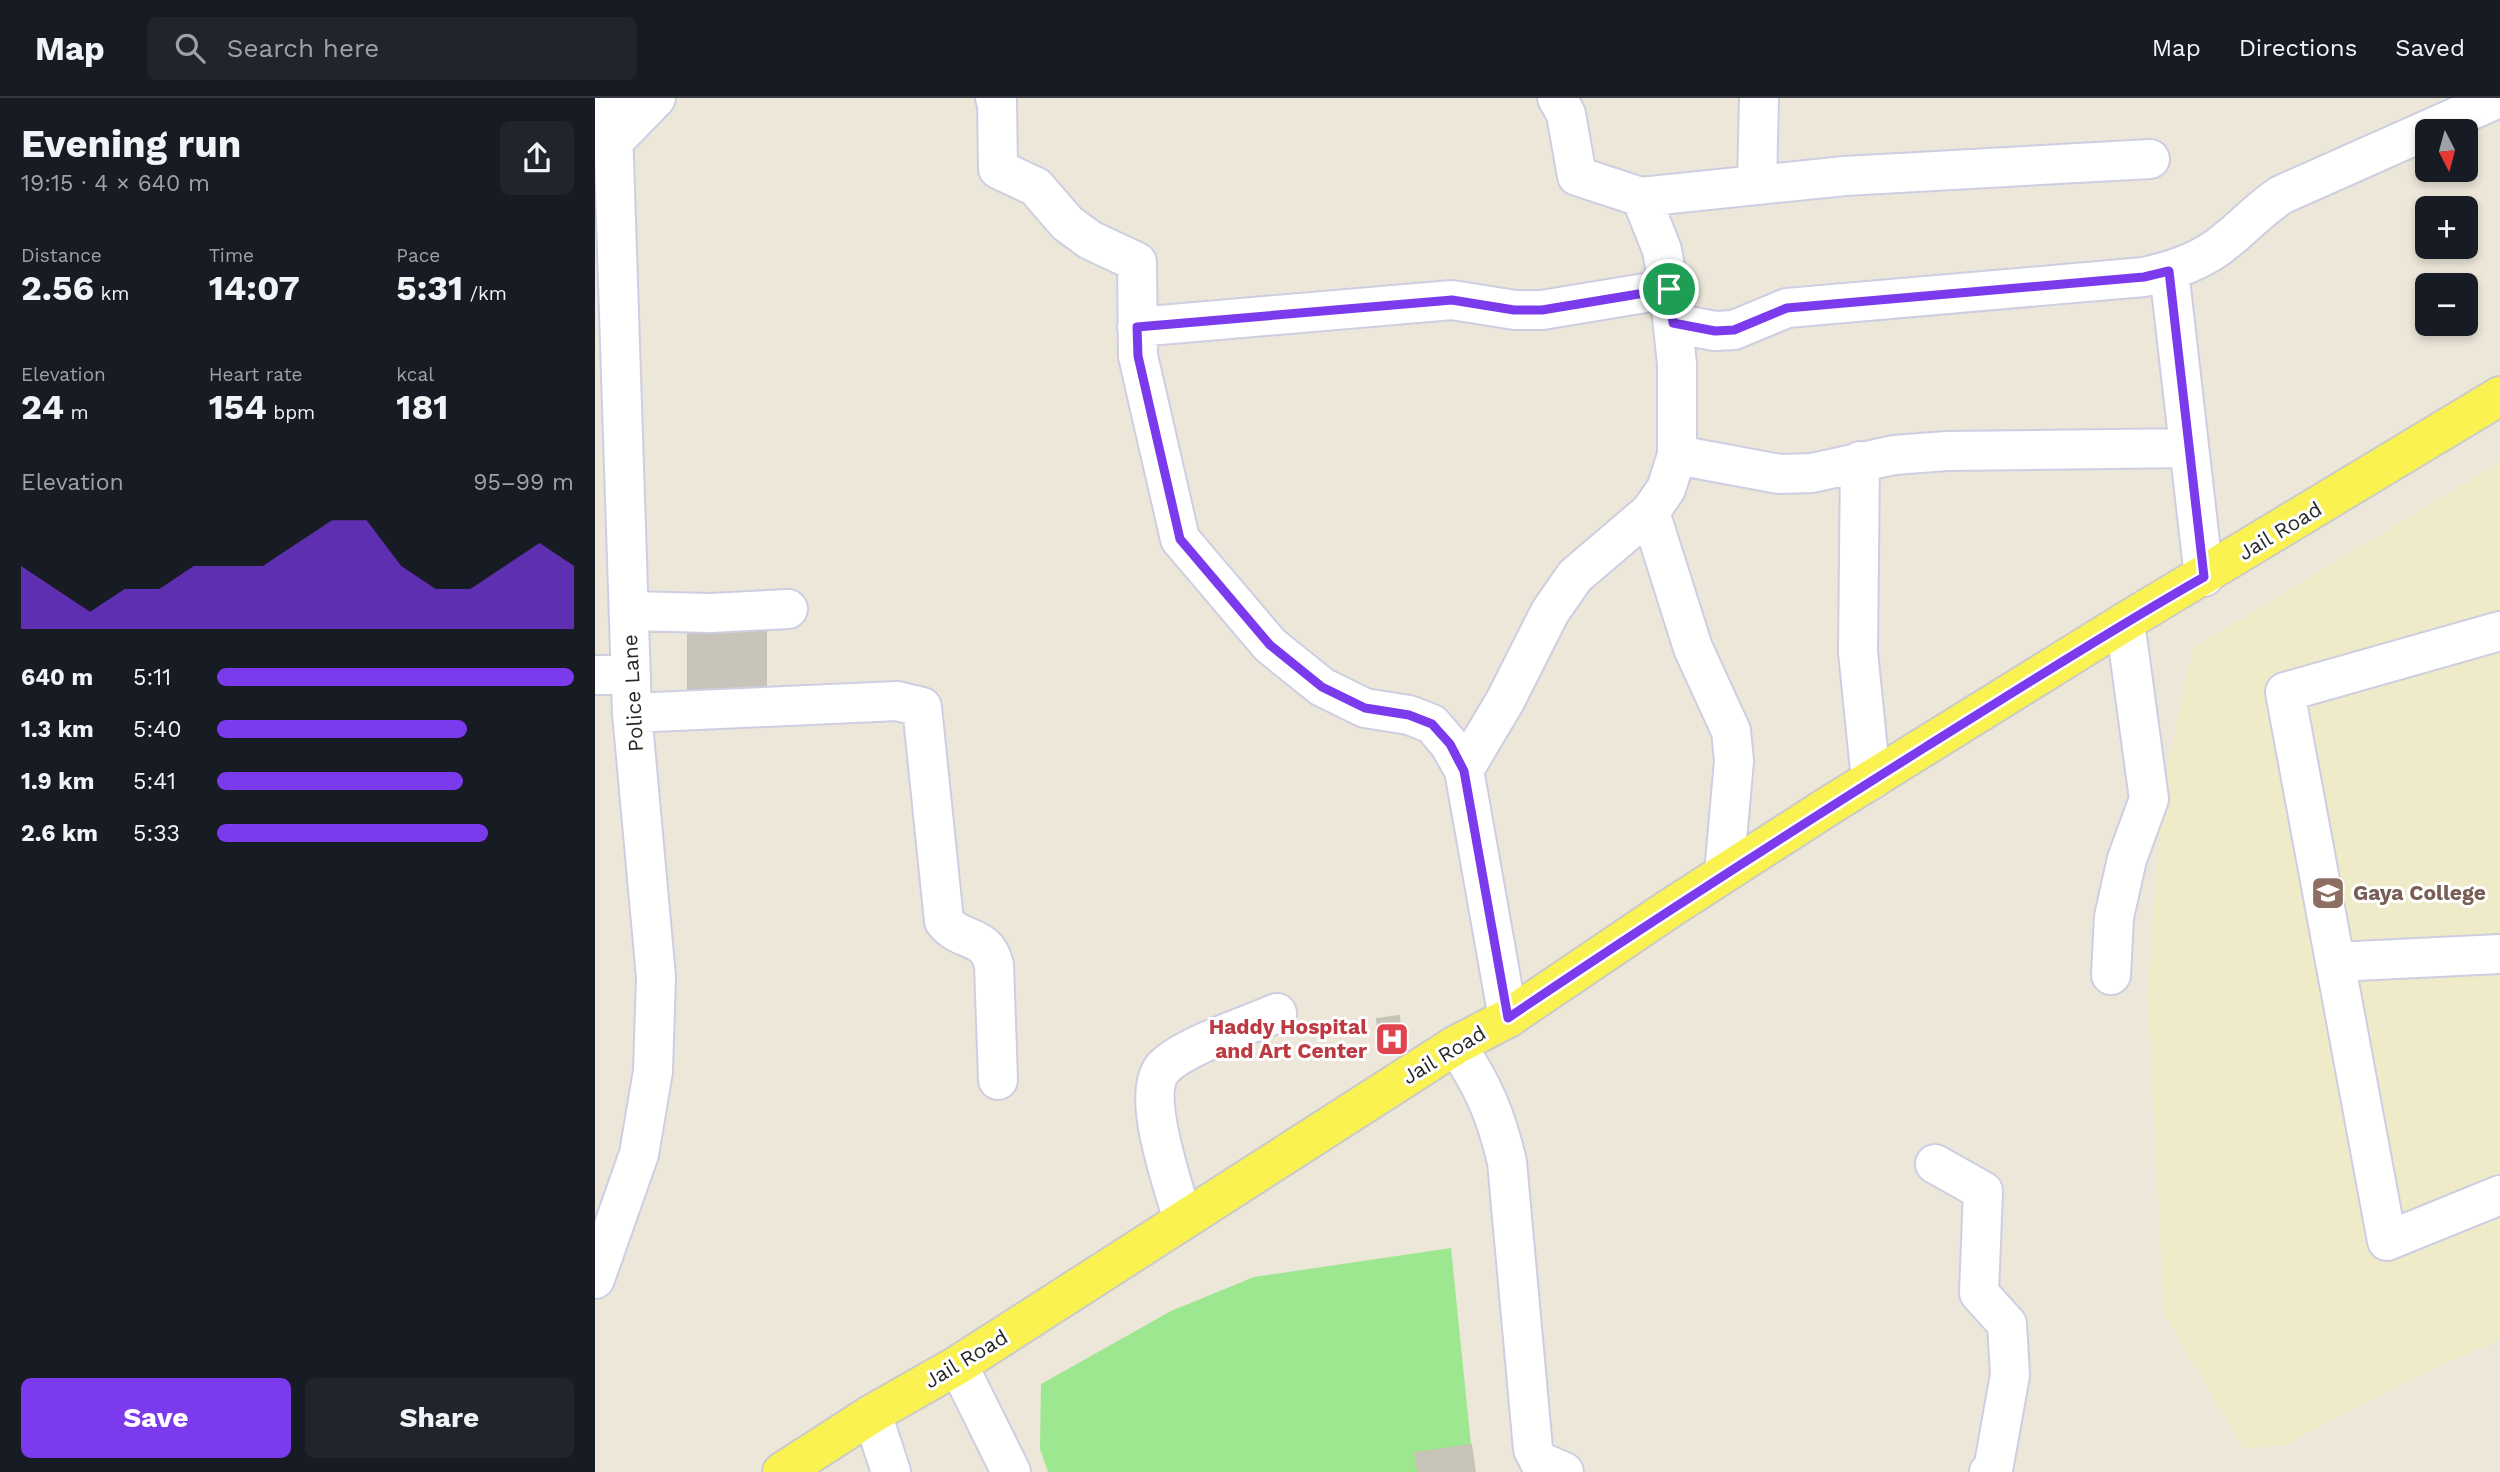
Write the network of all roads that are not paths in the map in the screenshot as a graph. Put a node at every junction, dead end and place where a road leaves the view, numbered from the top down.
1 (612, 98) edge
2 (656, 98) edge
3 (995, 98) edge
4 (1557, 98) edge
5 (1759, 98) edge
6 (2498, 98) edge
7 (614, 141) junction
8 (2150, 159) dead end
9 (1757, 184) junction
10 (1641, 197) junction
11 (2169, 271) junction
12 (1671, 306) junction
13 (1137, 327) junction
14 (2500, 396) edge
15 (609, 427) edge
16 (2189, 448) junction
17 (1678, 455) junction
18 (1860, 461) junction
19 (1650, 512) junction
20 (2204, 577) junction
21 (787, 609) dead end
22 (629, 611) junction
23 (2125, 622) junction
24 (2500, 631) edge
25 (613, 674) edge
26 (632, 713) junction
27 (1464, 771) junction
28 (1871, 780) junction
29 (1724, 873) junction
30 (2500, 954) edge
31 (2335, 962) junction
32 (2111, 975) dead end
33 (1276, 1013) dead end
34 (1508, 1018) junction
35 (1456, 1045) junction
36 (998, 1080) dead end
37 (1935, 1164) dead end
38 (2500, 1195) edge
39 (1183, 1220) junction
40 (597, 1267) edge
41 (958, 1365) junction
42 (872, 1414) junction
43 (782, 1472) edge
44 (891, 1472) edge
45 (1011, 1472) edge
46 (1564, 1472) edge
47 (1989, 1472) edge

1 - 7 street, Police Lane
2 - 7 street
3 - 13 street
4 - 10 street
5 - 9 street
6 - 11 street
7 - 15 street, Police Lane
8 - 9 street
9 - 10 street
10 - 12 street
11 - 12 street
11 - 16 street
12 - 13 street
12 - 17 street
13 - 27 street
14 - 20 main road, Jail Road
15 - 22 street, Police Lane
16 - 18 street
16 - 20 street
17 - 18 street
17 - 19 street
18 - 28 street
19 - 27 street
19 - 29 street
20 - 23 main road, Jail Road
21 - 22 street
22 - 25 street, Police Lane
23 - 28 main road, Jail Road
23 - 32 street
24 - 31 street
25 - 26 street, Police Lane
26 - 36 street
26 - 40 street, Police Lane
27 - 34 street
28 - 29 main road, Jail Road
29 - 34 main road, Jail Road
30 - 31 street
31 - 38 street
33 - 39 street
34 - 35 main road, Jail Road
35 - 39 main road, Jail Road
35 - 46 street
37 - 47 street
39 - 41 main road, Jail Road
41 - 42 main road, Jail Road
41 - 45 street
42 - 43 main road, Jail Road
42 - 44 street

